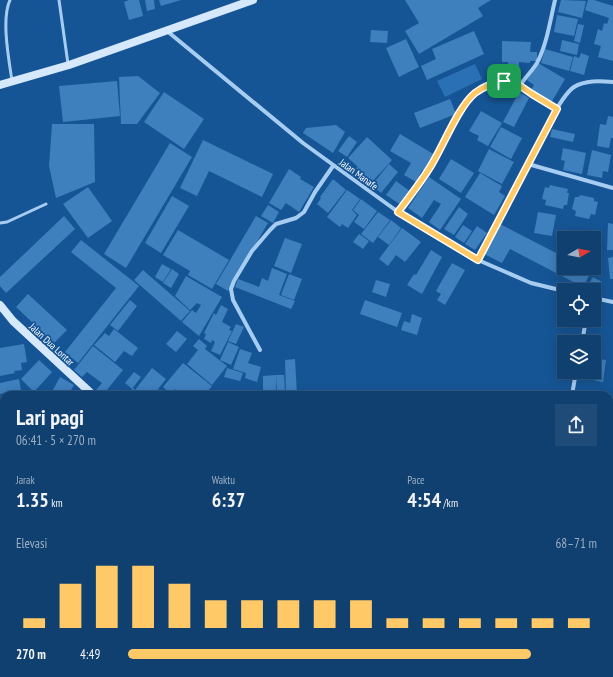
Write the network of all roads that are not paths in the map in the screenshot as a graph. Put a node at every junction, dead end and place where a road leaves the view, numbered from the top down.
1 (10, 0) edge
2 (59, 0) edge
3 (251, 0) edge
4 (555, 0) edge
5 (167, 31) junction
6 (69, 64) junction
7 (12, 81) junction
8 (613, 82) edge
9 (0, 85) edge
10 (520, 85) junction
11 (557, 109) junction
12 (528, 164) junction
13 (333, 166) junction
14 (613, 188) edge
15 (46, 204) dead end
16 (398, 212) junction
17 (0, 223) edge
18 (478, 260) junction
19 (557, 289) edge
20 (601, 299) edge
21 (613, 302) edge
22 (0, 305) edge
23 (260, 350) dead end
24 (575, 379) edge
25 (89, 391) edge
26 (573, 391) edge

1 - 7 lane
2 - 6 lane
3 - 5 street
4 - 10 street
5 - 6 street
5 - 13 street, Jalan Manafe
6 - 7 street
7 - 9 street
8 - 11 street
10 - 11 street
10 - 16 street
11 - 12 street
12 - 14 street
12 - 18 street
13 - 16 street, Jalan Manafe
13 - 23 street
15 - 17 lane
16 - 18 street, Jalan Manafe
18 - 19 street, Jalan Manafe
20 - 21 street
22 - 25 street, Jalan Dua Lontar
24 - 26 street

